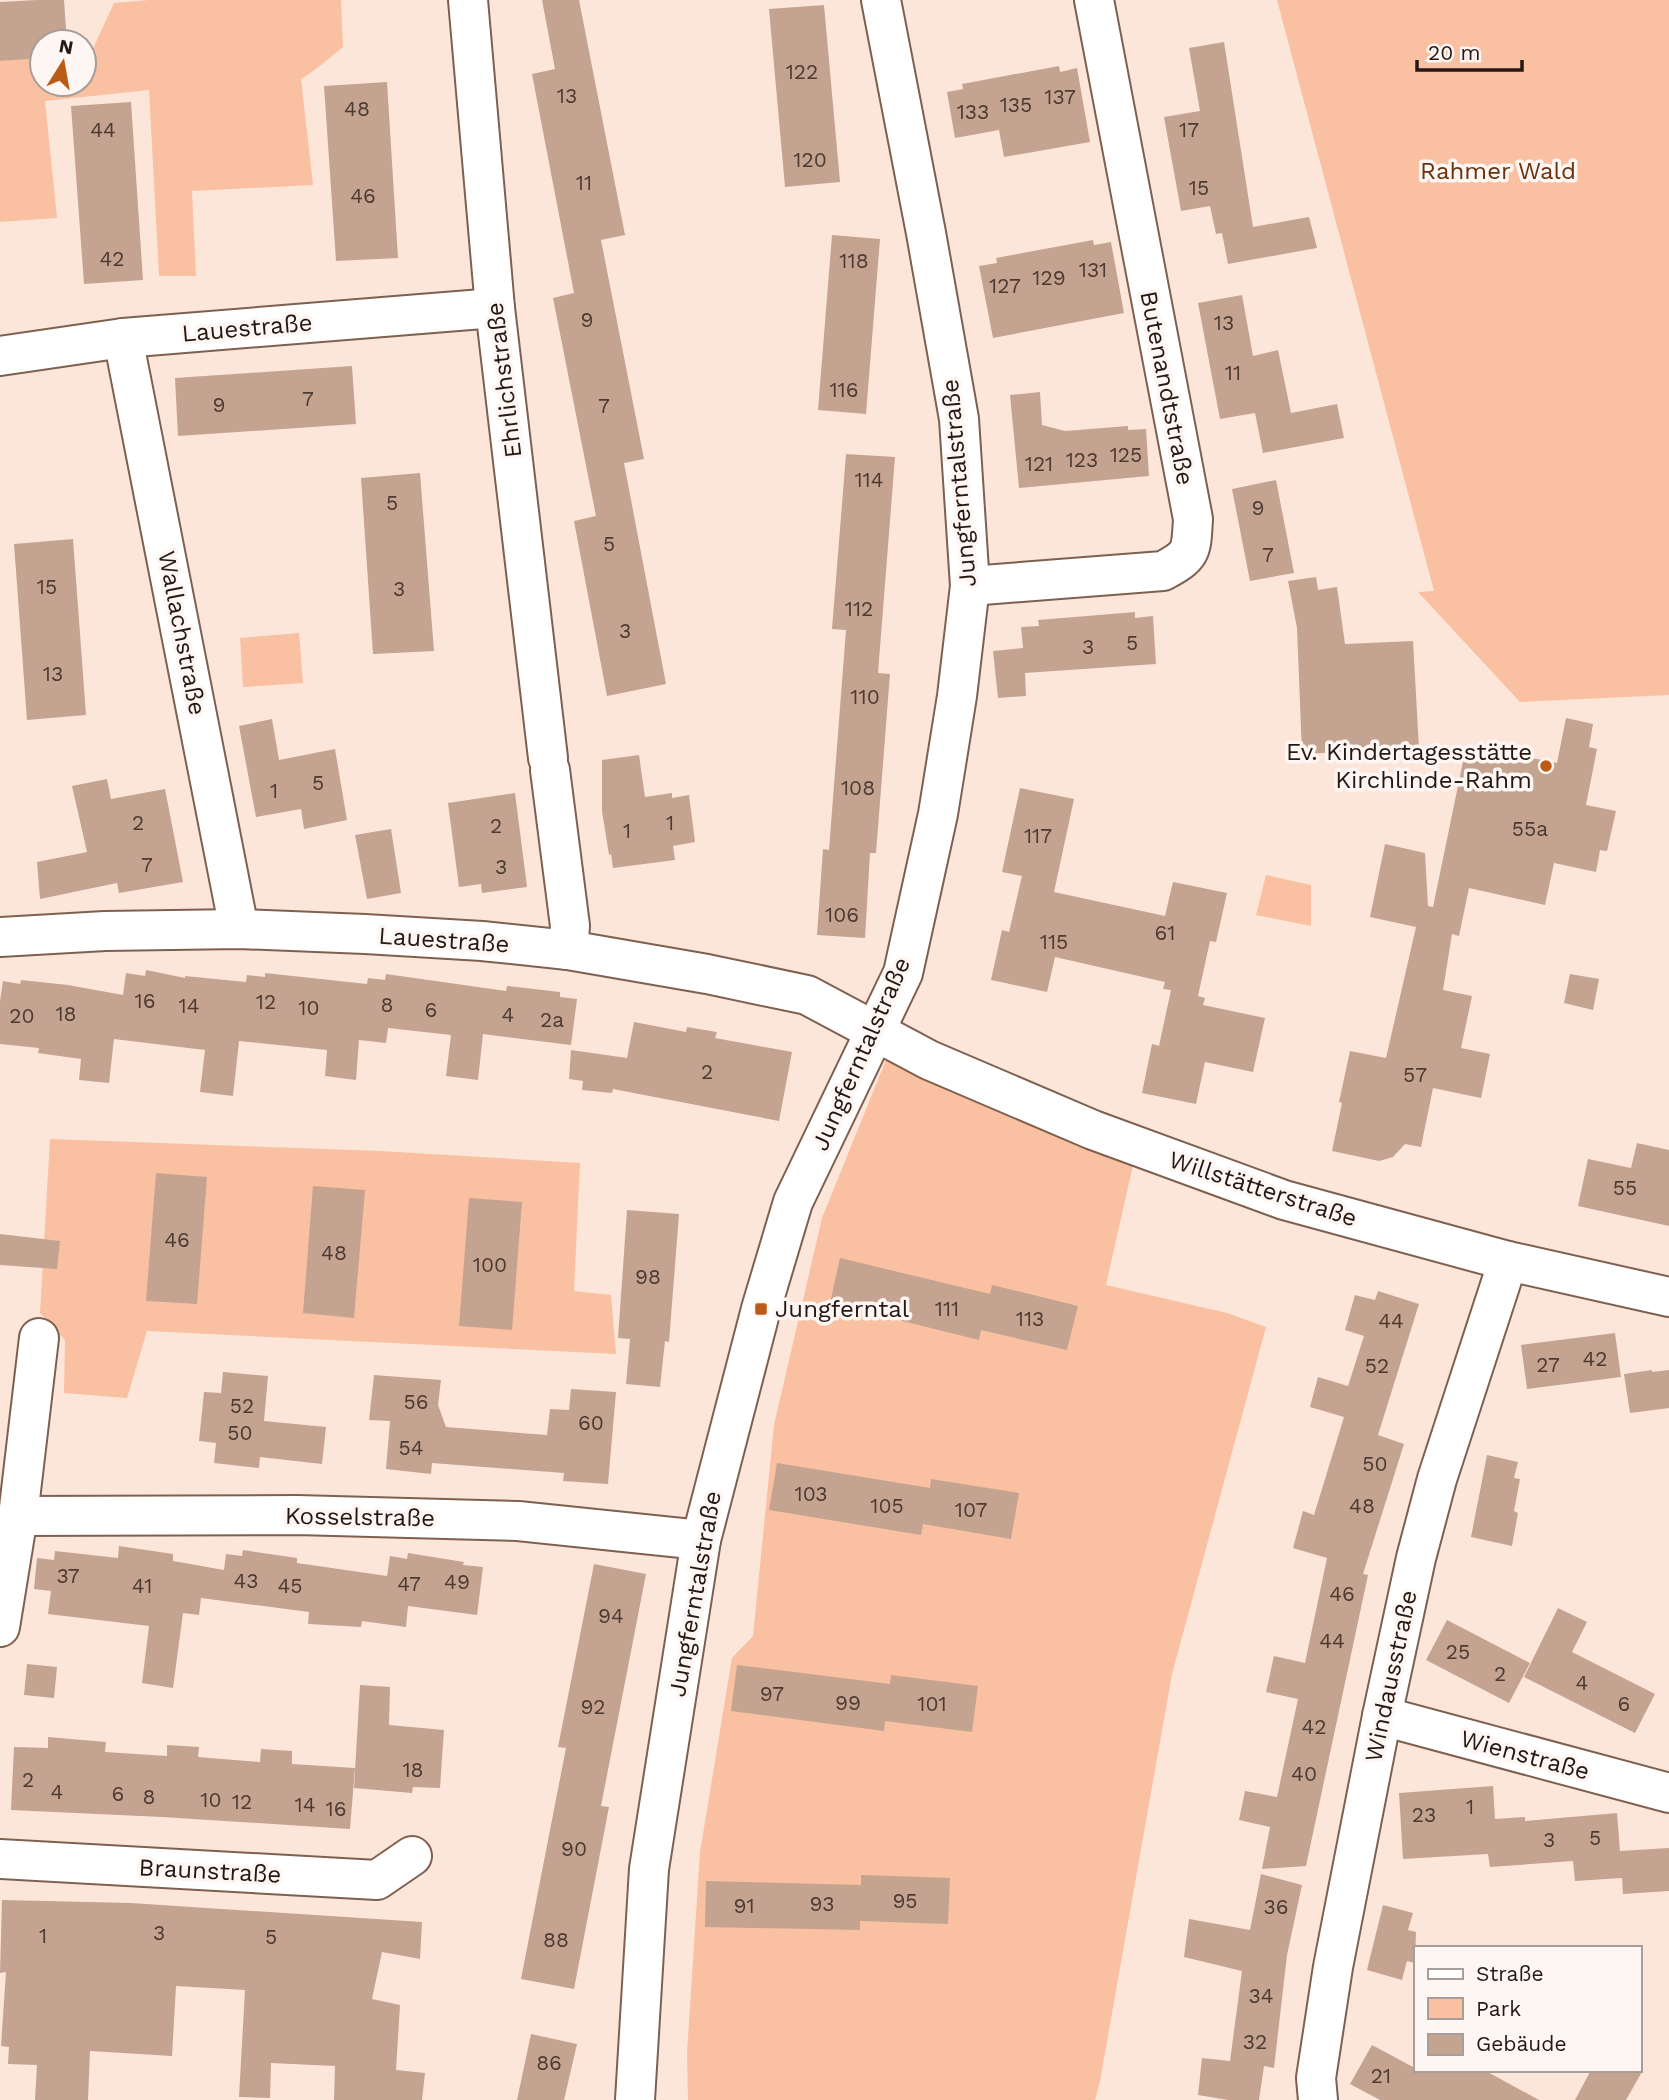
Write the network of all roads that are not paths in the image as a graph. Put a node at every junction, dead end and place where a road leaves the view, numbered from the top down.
1 (468, 0) edge
2 (881, 0) edge
3 (1094, 0) edge
4 (495, 308) junction
5 (123, 338) junction
6 (0, 356) edge
7 (970, 586) junction
8 (239, 929) junction
9 (0, 937) edge
10 (568, 950) junction
11 (874, 1031) junction
12 (1508, 1261) junction
13 (1669, 1297) edge
14 (39, 1338) dead end
15 (18, 1516) junction
16 (701, 1540) junction
17 (0, 1627) edge
18 (1382, 1716) junction
19 (1669, 1793) edge
20 (412, 1856) dead end
21 (0, 1858) edge
22 (635, 2100) edge
23 (1318, 2100) edge

1 - 4 street, Ehrlichstraße
2 - 7 street, Jungferntalstraße
3 - 7 street, Butenandtstraße
4 - 5 street, Lauestraße
4 - 10 street, Ehrlichstraße
5 - 6 street, Lauestraße
5 - 8 street, Wallachstraße
7 - 11 street, Jungferntalstraße
8 - 9 street, Lauestraße
8 - 10 street, Lauestraße
10 - 11 street, Lauestraße
11 - 12 street, Willstätterstraße
11 - 16 street, Jungferntalstraße
12 - 13 street, Willstätterstraße
12 - 18 street, Windausstraße
14 - 15 street
15 - 16 street, Kosselstraße
15 - 17 street
16 - 22 street, Jungferntalstraße
18 - 19 street, Wienstraße
18 - 23 street, Windausstraße
20 - 21 street, Braunstraße

